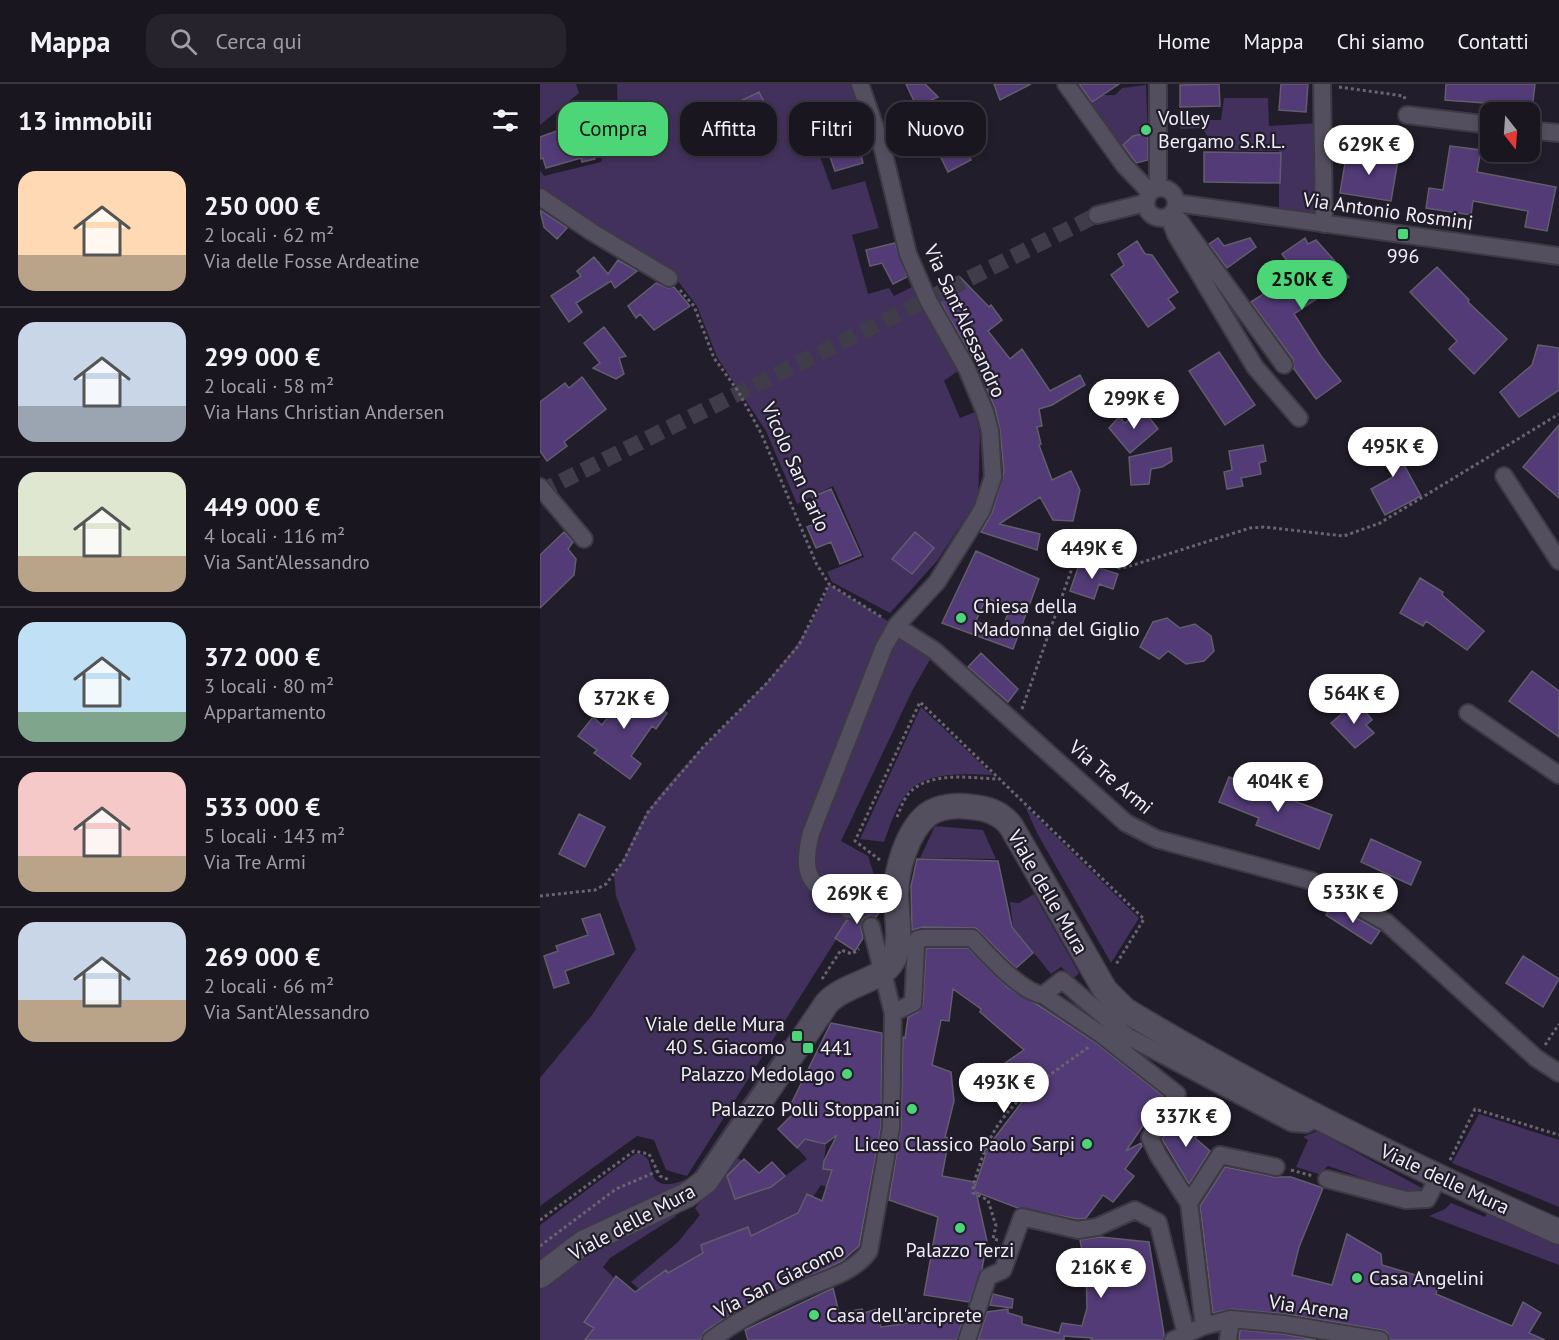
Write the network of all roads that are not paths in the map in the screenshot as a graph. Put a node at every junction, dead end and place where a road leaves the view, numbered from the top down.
1 (860, 84) edge
2 (1066, 84) edge
3 (1158, 84) edge
4 (1323, 84) edge
5 (1407, 115) road end
6 (1480, 124) edge
7 (1540, 130) edge
8 (1559, 133) edge
9 (1151, 194) junction
10 (540, 196) edge
11 (1173, 211) junction
12 (1097, 215) tunnel mouth
13 (1324, 224) junction
14 (1559, 256) edge
15 (669, 278) road end
16 (1284, 365) dead end
17 (1299, 418) dead end
18 (1504, 476) dead end
19 (540, 487) edge
20 (584, 539) dead end
21 (1559, 561) edge
22 (896, 626) junction
23 (1468, 713) dead end
24 (1559, 775) edge
25 (849, 910) tunnel mouth
26 (871, 926) tunnel mouth
27 (884, 971) junction
28 (1039, 994) junction
29 (893, 1013) junction
30 (1559, 1073) edge
31 (1319, 1117) junction
32 (1276, 1167) road end
33 (1442, 1171) junction
34 (1327, 1179) road end
35 (1189, 1203) junction
36 (1559, 1232) edge
37 (540, 1276) edge
38 (1231, 1319) junction
39 (1204, 1326) junction
40 (1180, 1337) edge
41 (711, 1340) edge
42 (967, 1340) edge
43 (1228, 1340) edge
44 (1380, 1340) edge

1 - 22 street, Via Sant'Alessandro
2 - 9 street
3 - 9 street
4 - 13 street
5 - 6 street
7 - 8 street
9 - 11 street
9 - 11 street
9 - 12 street
10 - 15 street
11 - 13 street, Via Antonio Rosmini
11 - 16 street
11 - 17 street
13 - 14 street, Via Antonio Rosmini
18 - 21 street
19 - 20 street
22 - 25 street, Via Sant'Alessandro
22 - 30 street, Via Tre Armi
23 - 24 street
26 - 27 street
27 - 29 street, Via San Giacomo
27 - 31 street, Viale delle Mura
27 - 37 street, Viale delle Mura
28 - 29 street
28 - 31 street
28 - 35 street
29 - 41 street, Via San Giacomo
31 - 33 street, Viale delle Mura
32 - 35 street
33 - 34 street
33 - 36 street, Viale delle Mura
35 - 39 street
38 - 39 street, Via Arena
38 - 43 street
38 - 44 street, Via Arena
39 - 40 street, Via Arena
40 - 42 street

